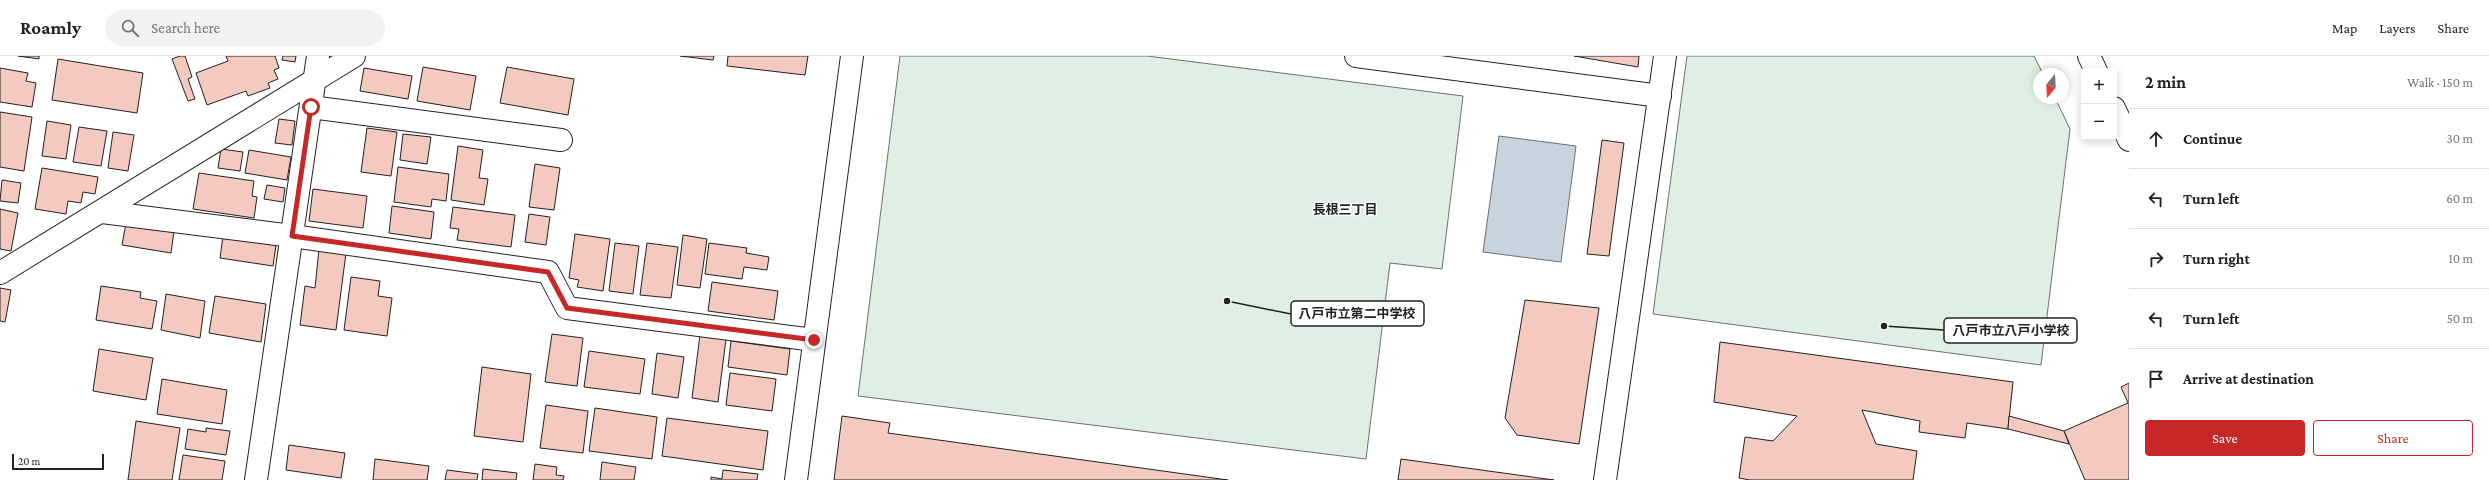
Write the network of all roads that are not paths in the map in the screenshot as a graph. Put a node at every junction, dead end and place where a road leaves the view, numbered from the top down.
1 (318, 56) edge
2 (354, 56) edge
3 (852, 56) edge
4 (1356, 56) edge
5 (1665, 56) edge
6 (2089, 56) edge
7 (2095, 68) edge
8 (315, 80) junction
9 (1660, 96) junction
10 (311, 107) junction
11 (2117, 114) edge
12 (561, 140) dead end
13 (2129, 140) edge
14 (102, 212) junction
15 (292, 236) junction
16 (0, 273) edge
17 (814, 340) junction
18 (256, 480) edge
19 (796, 480) edge
20 (1605, 480) edge

1 - 8 street
2 - 8 street
3 - 17 street
4 - 9 street
5 - 9 street
6 - 7 street
8 - 10 street
8 - 14 street
9 - 20 street
10 - 12 street
10 - 15 street
11 - 13 street
14 - 15 street
14 - 16 street
15 - 17 street
15 - 18 street
17 - 19 street

